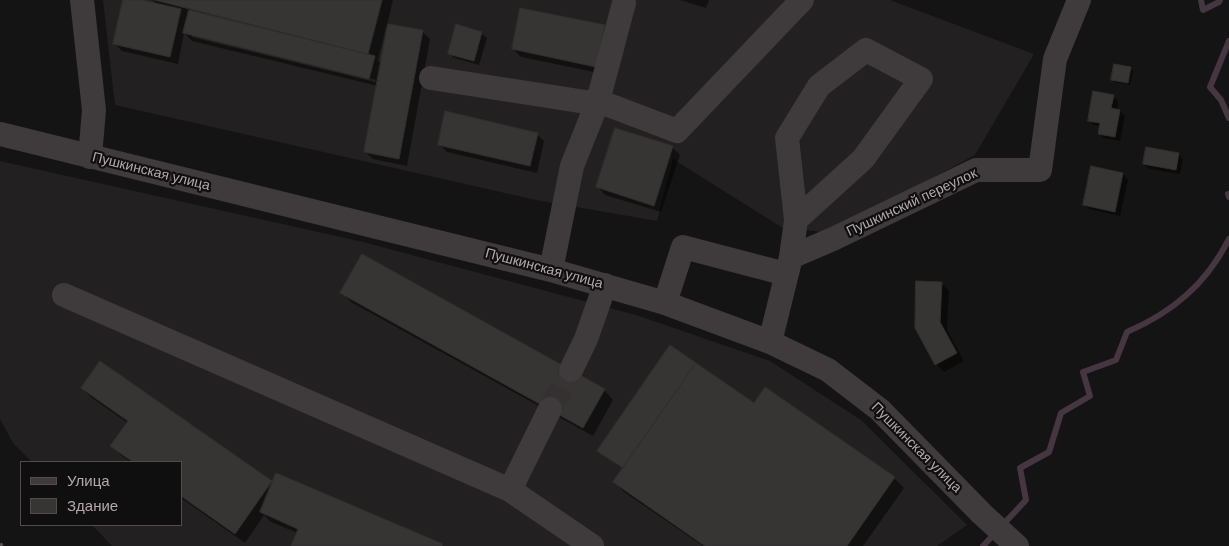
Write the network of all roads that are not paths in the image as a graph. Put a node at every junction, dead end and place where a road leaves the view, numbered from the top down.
1 (82, 0) edge
2 (802, 0) edge
3 (1079, 0) edge
4 (624, 3) dead end
5 (431, 78) dead end
6 (598, 101) junction
7 (0, 134) edge
8 (90, 157) junction
9 (796, 220) junction
10 (789, 265) junction
11 (551, 270) junction
12 (605, 285) junction
13 (64, 295) dead end
14 (665, 303) junction
15 (770, 342) junction
16 (571, 370) tunnel mouth
17 (550, 409) tunnel mouth
18 (510, 490) junction
19 (592, 546) edge
20 (1016, 546) edge

1 - 8 street
2 - 6 street
3 - 10 street, Пушкинский переулок
4 - 6 street
5 - 6 street
6 - 11 street
7 - 8 street, Пушкинская улица
8 - 11 street, Пушкинская улица
9 - 9 street
9 - 10 street
10 - 14 street
10 - 15 street
11 - 12 street, Пушкинская улица
12 - 14 street, Пушкинская улица
12 - 16 street
13 - 18 street
14 - 15 street, Пушкинская улица
15 - 20 street, Пушкинская улица
17 - 18 street
18 - 19 street

